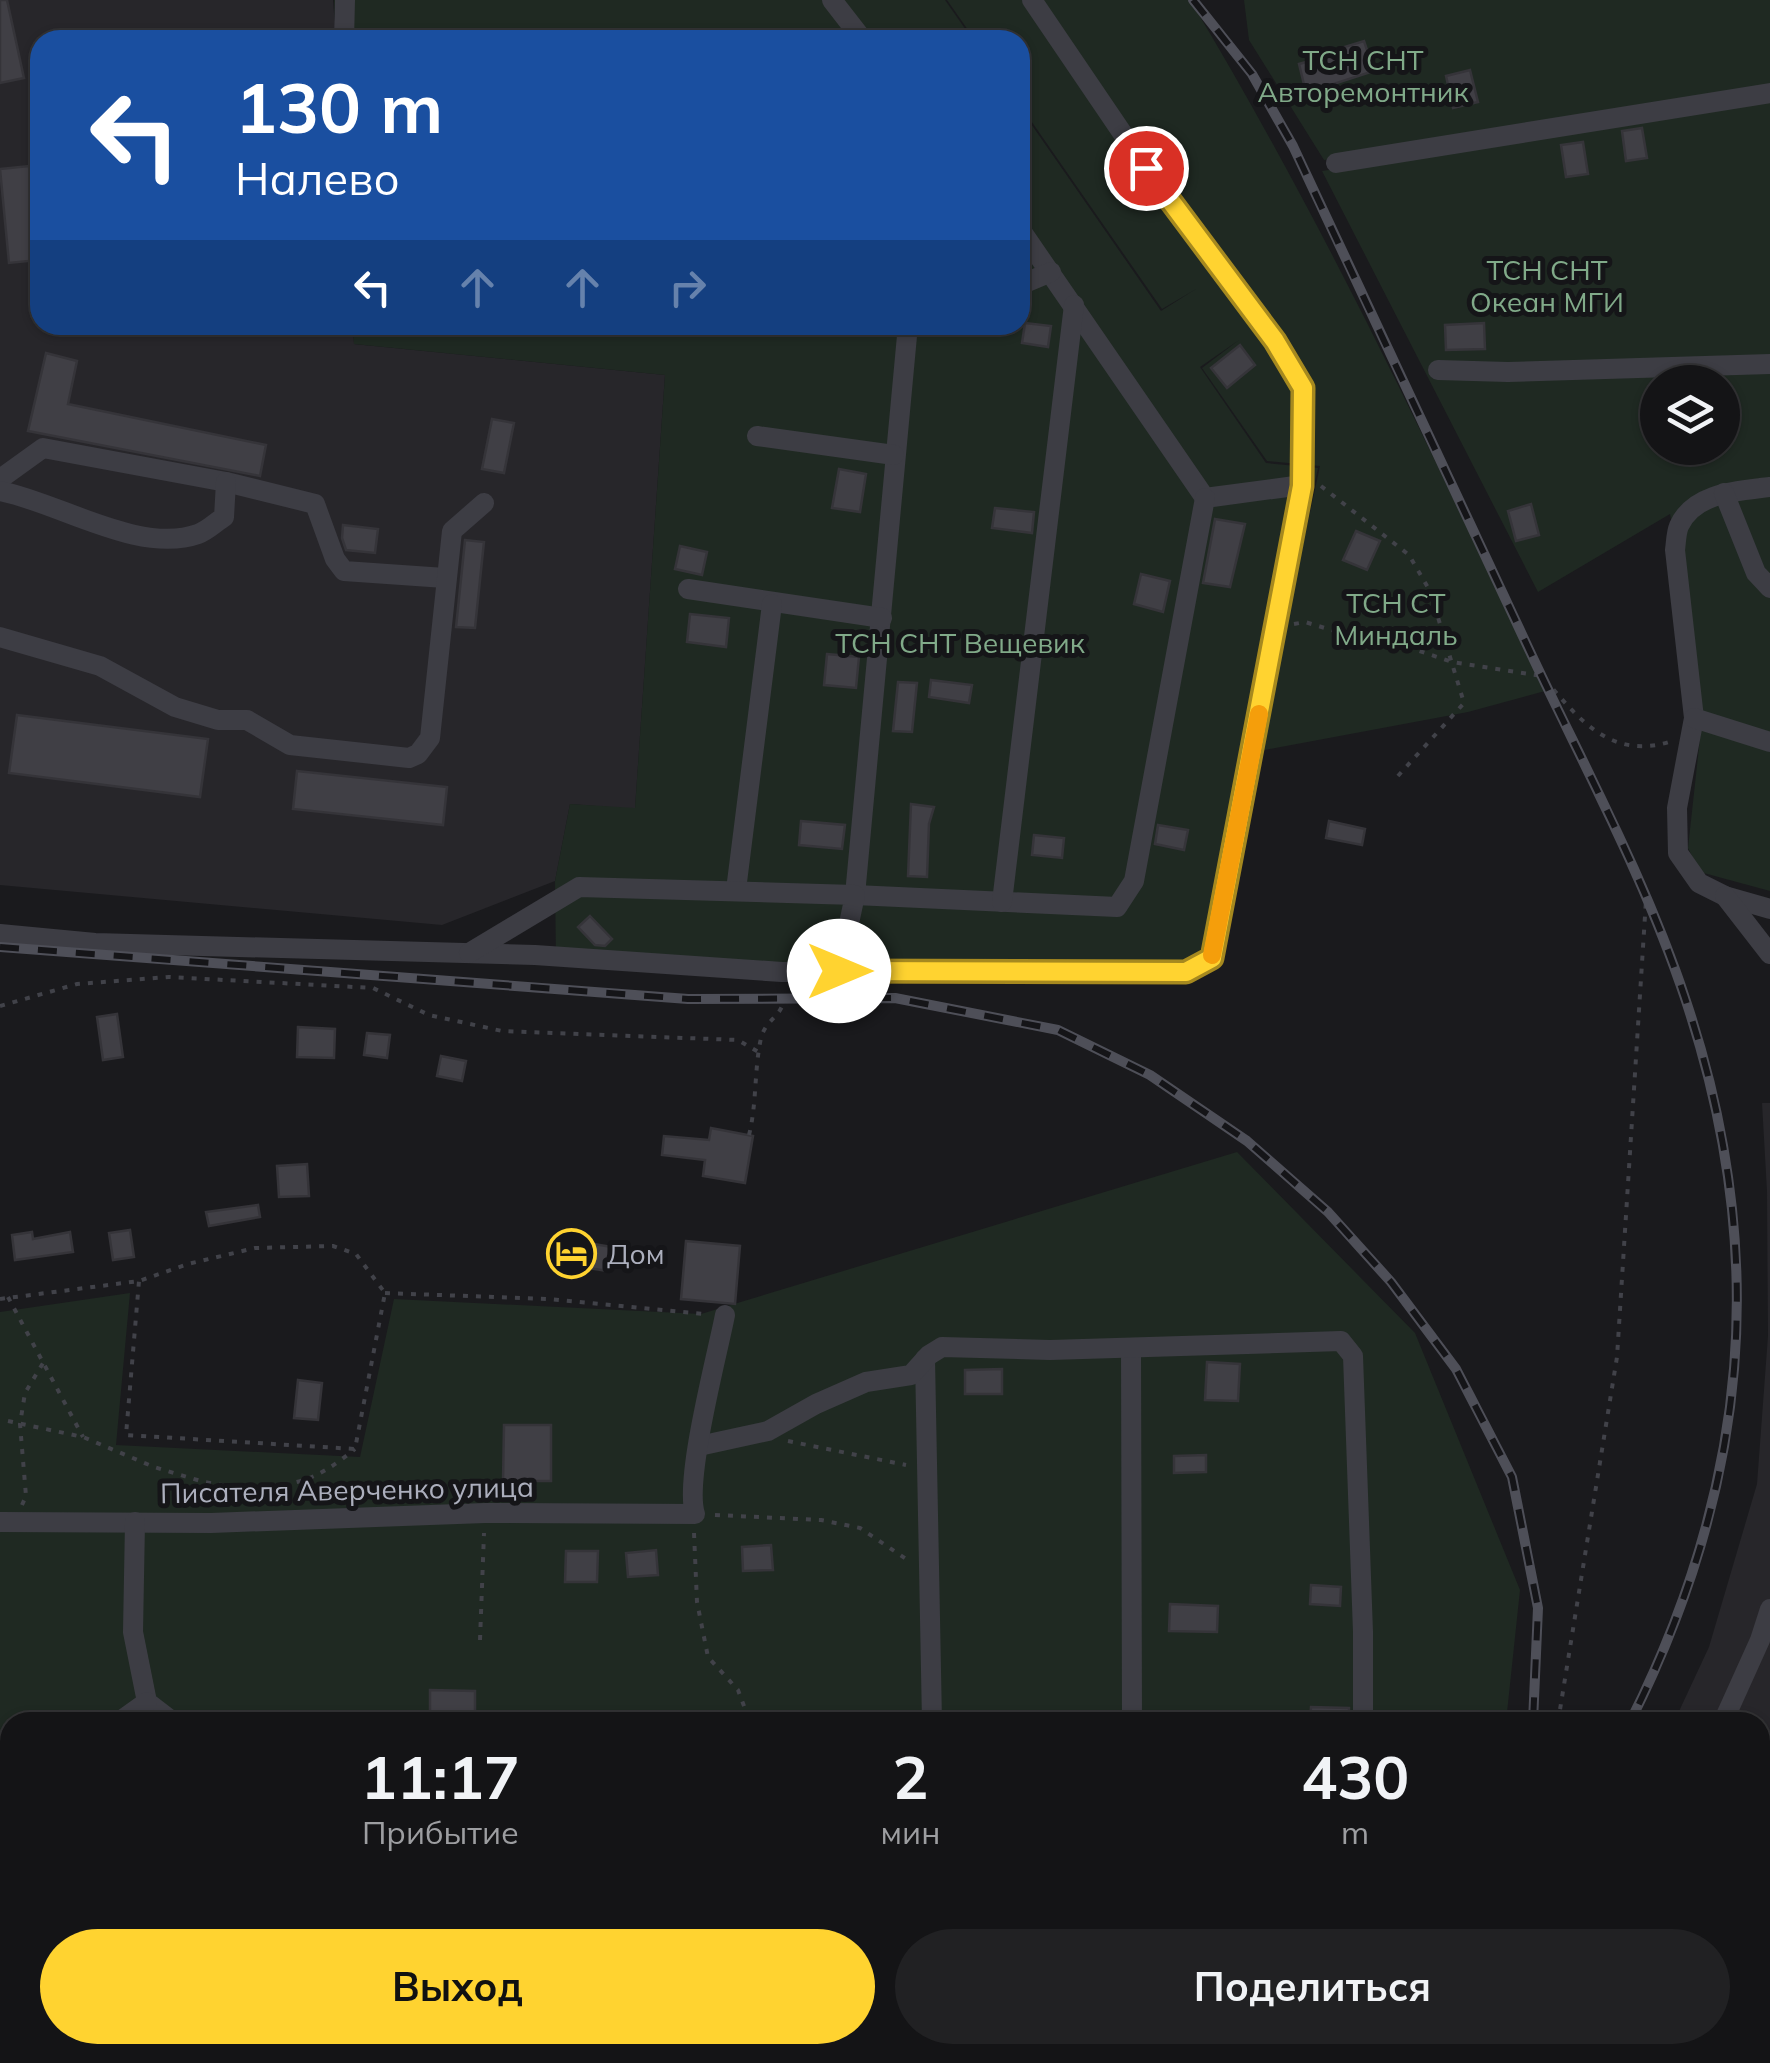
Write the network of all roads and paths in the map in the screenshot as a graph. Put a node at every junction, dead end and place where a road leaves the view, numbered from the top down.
1 (345, 0) edge
2 (832, 0) edge
3 (1032, 0) edge
4 (344, 30) edge
5 (855, 30) edge
6 (1770, 93) edge
7 (1336, 163) dead end
8 (1030, 244) edge
9 (1051, 272) junction
10 (1030, 281) edge
11 (1074, 304) junction
12 (907, 335) edge
13 (1770, 364) edge
14 (1438, 370) dead end
15 (757, 436) dead end
16 (894, 455) junction
17 (0, 479) edge
18 (1302, 479) junction
19 (226, 482) junction
20 (1770, 487) edge
21 (0, 490) edge
22 (1724, 492) junction
23 (1205, 498) junction
24 (484, 503) dead end
25 (445, 578) junction
26 (1770, 588) edge
27 (688, 590) dead end
28 (772, 604) junction
29 (882, 618) junction
30 (1275, 628) junction
31 (0, 638) edge
32 (1452, 662) junction
33 (1694, 718) junction
34 (1770, 742) edge
35 (1398, 777) dead end
36 (736, 890) junction
37 (856, 895) junction
38 (1725, 896) junction
39 (1646, 900) dead end
40 (1002, 902) junction
41 (1770, 909) edge
42 (0, 934) edge
43 (469, 953) junction
44 (1770, 954) edge
45 (839, 971) junction
46 (782, 972) junction
47 (0, 1006) edge
48 (760, 1052) junction
49 (749, 1135) dead end
50 (139, 1281) junction
51 (385, 1293) junction
52 (8, 1297) junction
53 (0, 1298) edge
54 (725, 1316) joint
55 (1131, 1348) junction
56 (925, 1359) junction
57 (43, 1362) junction
58 (8, 1422) dead end
59 (20, 1424) junction
60 (82, 1438) junction
61 (788, 1442) dead end
62 (698, 1446) junction
63 (355, 1449) junction
64 (928, 1478) junction
65 (242, 1488) junction
66 (485, 1513) junction
67 (695, 1514) junction
68 (6, 1522) edge
69 (135, 1522) junction
70 (211, 1524) junction
71 (930, 1575) junction
72 (1770, 1609) edge
73 (480, 1640) dead end
74 (148, 1702) junction
75 (133, 1712) edge
76 (160, 1712) edge
77 (746, 1712) edge
78 (932, 1712) edge
79 (1132, 1712) edge
80 (1363, 1712) edge
81 (1560, 1712) edge
82 (1728, 1712) edge

1 - 4 street
2 - 5 street
3 - 18 street
6 - 7 street
8 - 9 street
9 - 10 street
9 - 11 street
11 - 23 street
11 - 40 street
12 - 16 street
13 - 14 street
15 - 16 street
16 - 29 street
17 - 19 street
18 - 23 street
18 - 30 street
18 - 32 path
19 - 21 street
19 - 25 street
20 - 22 street
22 - 26 street
22 - 33 street
23 - 40 street
24 - 25 street
25 - 31 street
27 - 28 street
28 - 29 street
28 - 36 street
29 - 37 street
30 - 32 path
30 - 45 street
32 - 33 path
32 - 35 path
33 - 34 street
33 - 38 street
36 - 37 street
36 - 43 street
37 - 40 street
37 - 45 street
38 - 41 street
38 - 44 street
39 - 81 path
42 - 43 street
43 - 46 street
45 - 46 street
46 - 48 path
47 - 48 path
48 - 49 path
50 - 51 path
50 - 52 path
50 - 63 path
51 - 54 path
51 - 63 path
52 - 53 path
52 - 57 path
54 - 62 street
55 - 56 street
55 - 79 street
55 - 80 street
56 - 62 street
56 - 64 street
57 - 59 path
57 - 60 path
58 - 59 path
59 - 60 path
59 - 68 path
60 - 65 path
61 - 64 path
62 - 67 street
63 - 65 path
64 - 71 street
65 - 70 path
66 - 67 street, Писателя Аверченко улица
66 - 70 street, Писателя Аверченко улица
66 - 73 path
67 - 71 path
67 - 77 path
68 - 69 street, Писателя Аверченко улица
69 - 70 street, Писателя Аверченко улица
69 - 74 street
71 - 78 street
72 - 82 street
74 - 75 street
74 - 76 street

